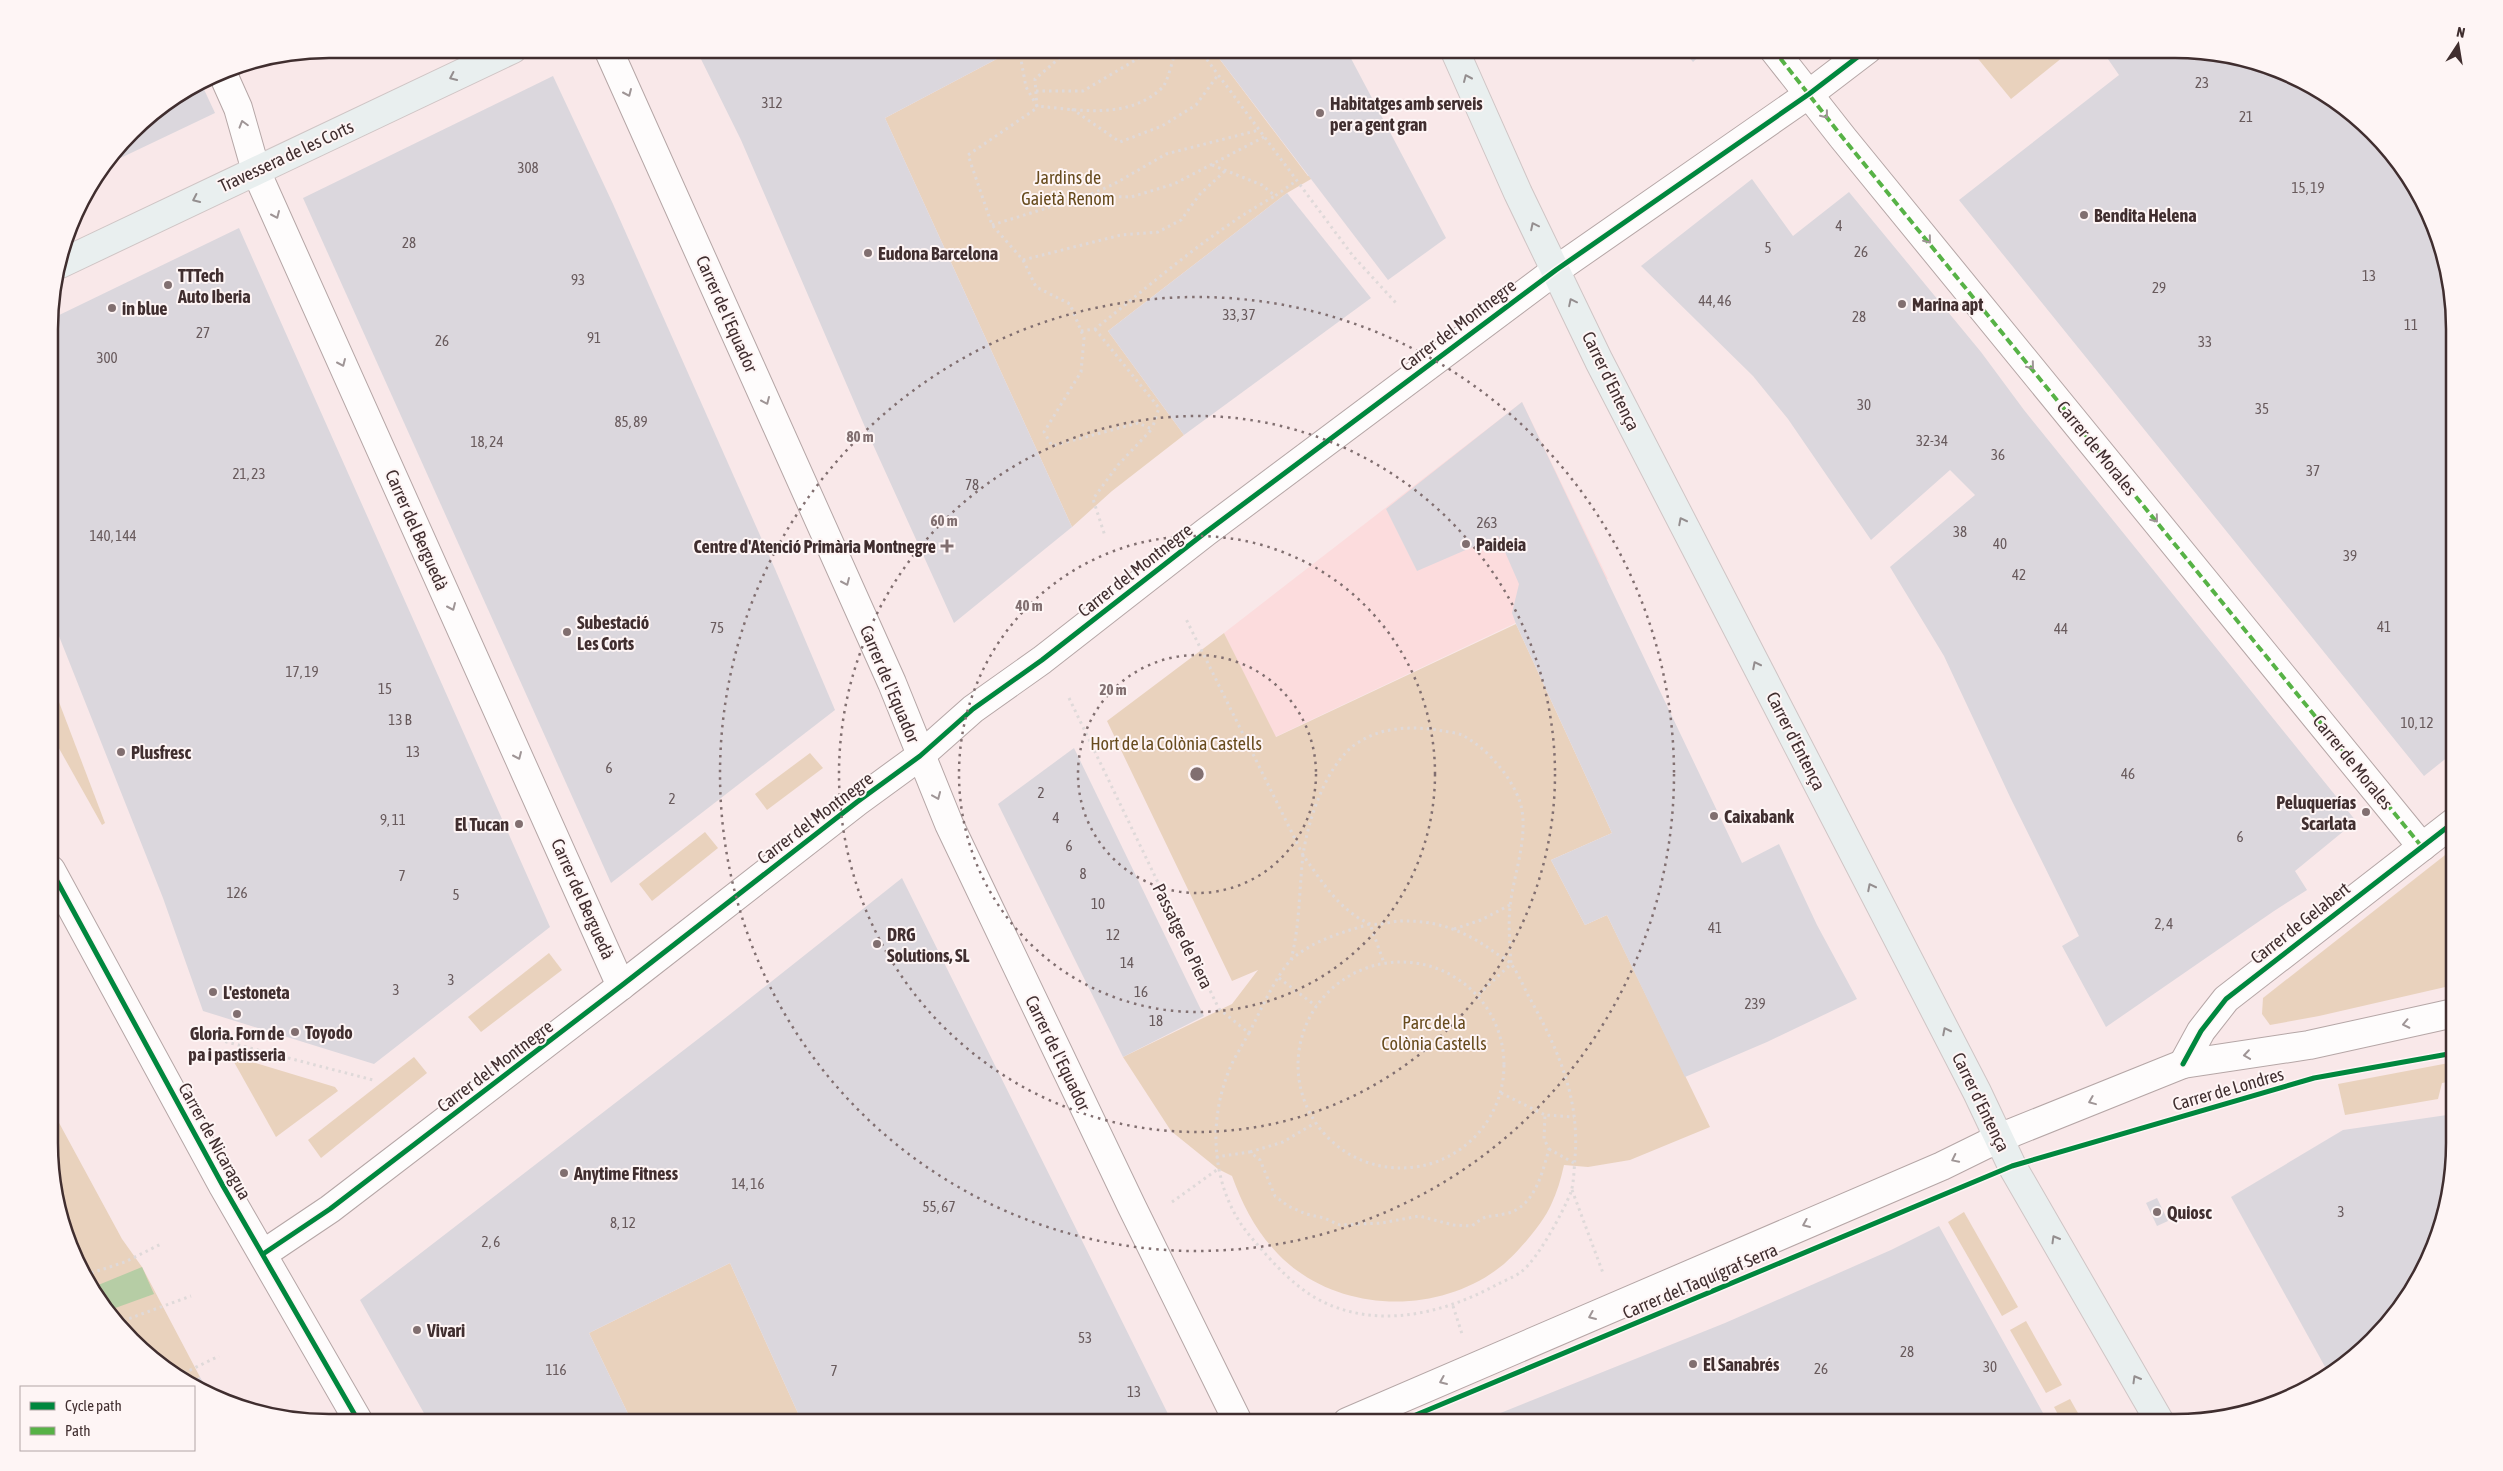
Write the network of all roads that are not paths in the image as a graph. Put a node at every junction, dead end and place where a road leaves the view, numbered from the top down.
1 (494, 58) edge
2 (612, 58) edge
3 (1458, 58) edge
4 (1780, 58) edge
5 (1856, 58) edge
6 (225, 78) edge
7 (1809, 94) junction
8 (256, 170) junction
9 (67, 261) edge
10 (1556, 270) junction
11 (920, 756) junction
12 (2446, 828) edge
13 (2422, 848) junction
14 (58, 883) edge
15 (621, 986) junction
16 (2446, 1015) edge
17 (2183, 1064) junction
18 (1998, 1138) junction
19 (263, 1254) junction
20 (354, 1414) edge
21 (1234, 1414) edge
22 (1366, 1414) edge
23 (2155, 1414) edge

1 -> 8 main road, Travessera de les Corts
2 -> 11 street, Carrer de l'Equador
10 -> 3 main road, Carrer d'Entença
4 - 7 street, Carrer de Morales
5 - 7 street, Carrer del Montnegre
8 -> 6 street, Carrer del Berguedà
7 - 10 street, Carrer del Montnegre
7 -> 13 street, Carrer de Morales
8 -> 9 main road, Travessera de les Corts
8 -> 15 street, Carrer del Berguedà
10 - 11 street, Carrer del Montnegre
18 -> 10 main road, Carrer d'Entença
11 - 15 street, Carrer del Montnegre
11 -> 21 street, Carrer de l'Equador
12 - 13 street, Carrer de Gelabert
13 - 17 street, Carrer de Gelabert
14 - 19 street, Carrer de Nicaragua
15 - 19 street, Carrer del Montnegre
16 -> 17 street, Carrer de Londres
17 -> 18 street, Carrer de Londres
18 -> 22 street, Carrer del Taquígraf Serra
23 -> 18 main road, Carrer d'Entença
19 - 20 street, Carrer de Nicaragua

